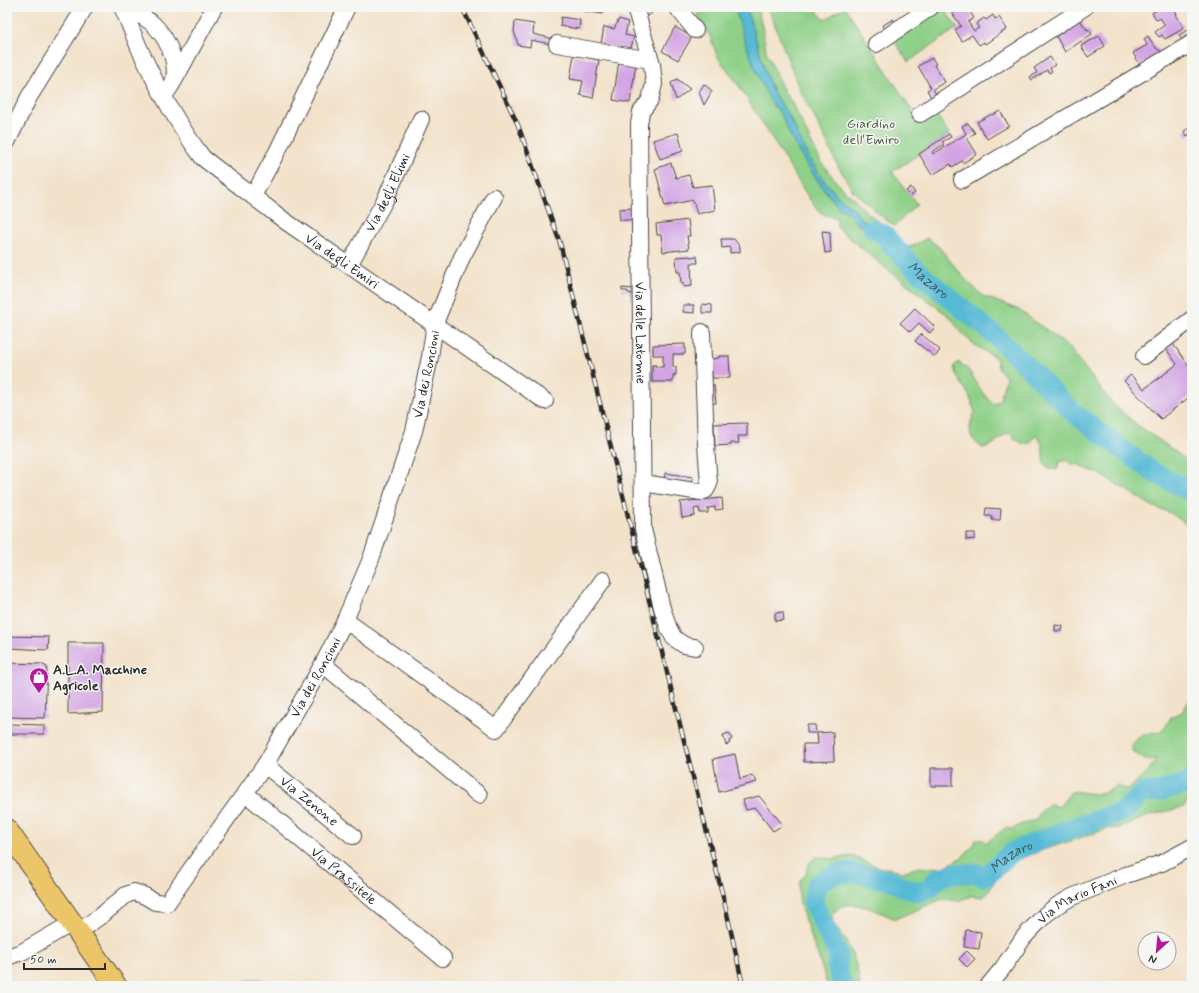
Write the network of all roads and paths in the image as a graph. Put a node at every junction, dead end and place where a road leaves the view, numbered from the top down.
1 (85, 7) edge
2 (124, 7) edge
3 (214, 7) edge
4 (346, 7) edge
5 (635, 7) edge
6 (677, 7) edge
7 (930, 7) edge
8 (1085, 7) edge
9 (695, 30) dead end
10 (1192, 42) edge
11 (557, 44) dead end
12 (876, 44) dead end
13 (651, 60) junction
14 (173, 82) junction
15 (164, 96) junction
16 (920, 114) dead end
17 (421, 119) dead end
18 (7, 142) edge
19 (962, 180) dead end
20 (253, 196) junction
21 (494, 197) dead end
22 (349, 265) junction
23 (1192, 319) edge
24 (434, 324) junction
25 (702, 332) dead end
26 (1144, 356) dead end
27 (545, 401) dead end
28 (643, 483) junction
29 (603, 580) dead end
30 (345, 620) junction
31 (694, 647) dead end
32 (323, 664) junction
33 (265, 764) junction
34 (245, 793) junction
35 (479, 795) dead end
36 (7, 830) edge
37 (353, 836) dead end
38 (1192, 847) edge
39 (75, 927) junction
40 (7, 957) edge
41 (442, 958) dead end
42 (116, 986) edge
43 (988, 986) edge

1 - 18 street
2 - 14 street, Via degli Emiri
2 - 15 street, Via degli Emiri
3 - 14 street
4 - 20 street
5 - 13 street, Via delle Latomie
6 - 9 street
7 - 12 street
8 - 16 street
10 - 19 street
11 - 13 street
13 - 28 street, Via delle Latomie
14 - 15 street, Via degli Emiri
15 - 20 street, Via degli Emiri
17 - 22 street, Via degli Elimi
20 - 22 street, Via degli Emiri
21 - 24 street, Via dei Roncioni
22 - 24 street, Via degli Emiri
23 - 26 street
24 - 27 street, Via degli Emiri
24 - 30 street, Via dei Roncioni
25 - 28 street
28 - 31 street, Via delle Latomie
29 - 30 street
30 - 32 street, Via dei Roncioni
32 - 33 street, Via dei Roncioni
32 - 35 street
33 - 34 street, Via dei Roncioni
33 - 37 street, Via Zenone
34 - 39 street, Via dei Roncioni
34 - 41 street, Via Prassitele
36 - 39 main road
38 - 43 street, Via Mario Fani
39 - 40 street
39 - 42 main road

